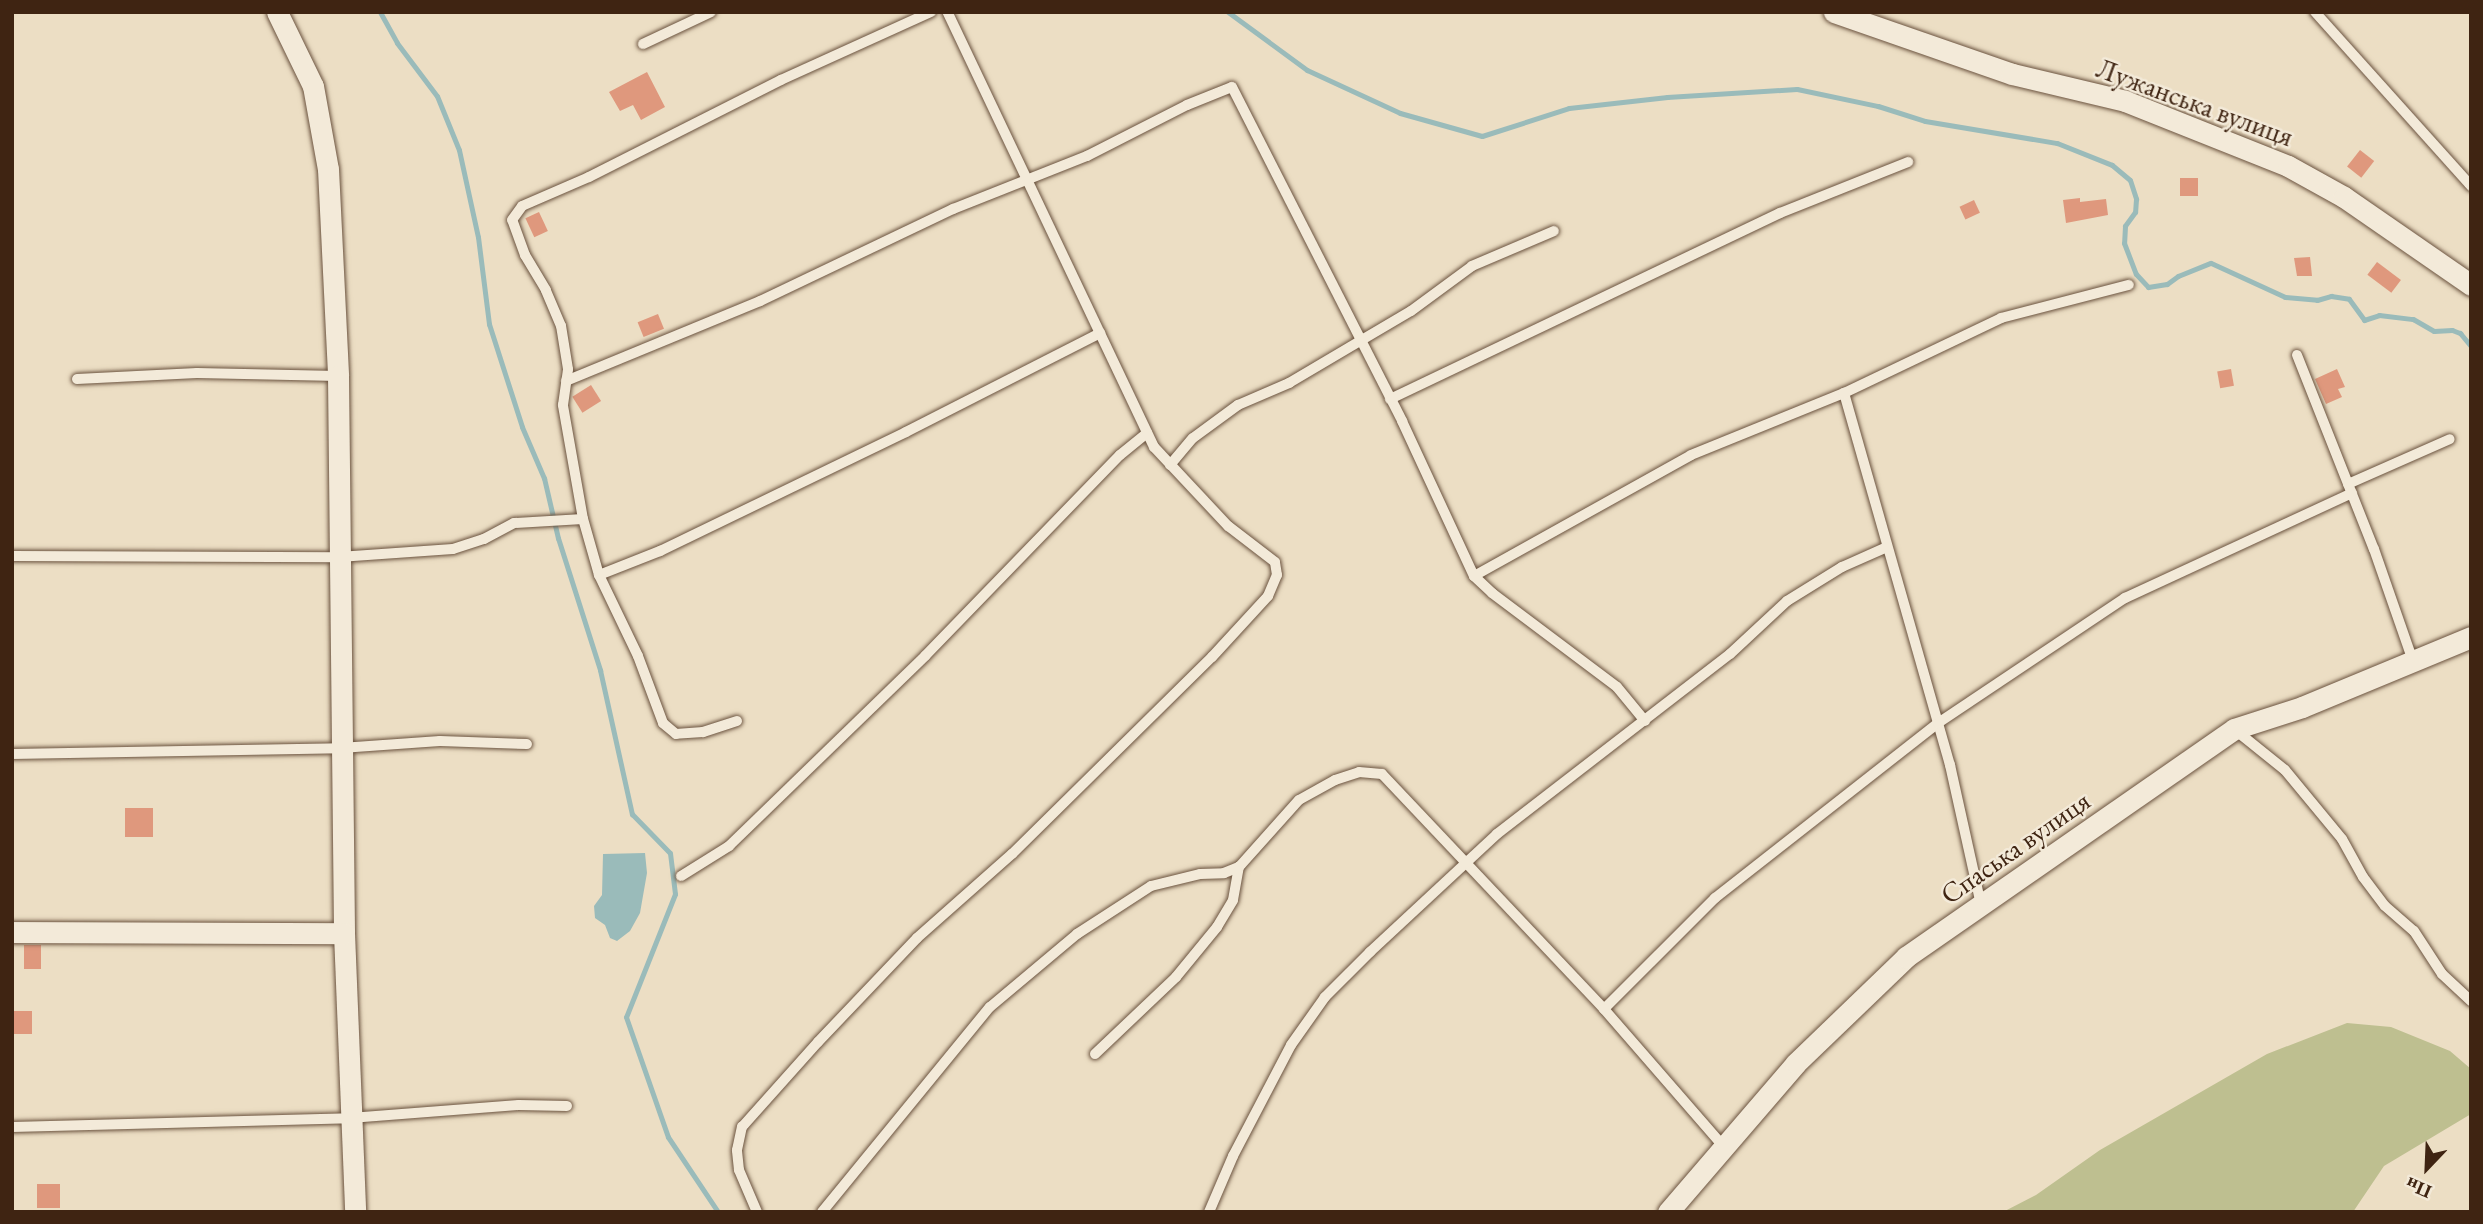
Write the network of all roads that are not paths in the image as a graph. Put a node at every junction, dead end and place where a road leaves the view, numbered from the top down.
1 (277, 12) edge
2 (710, 12) edge
3 (931, 12) edge
4 (947, 12) edge
5 (1834, 12) edge
6 (2315, 12) edge
7 (643, 44) dead end
8 (1908, 162) dead end
9 (1026, 180) junction
10 (2471, 186) edge
11 (1554, 231) dead end
12 (2129, 285) dead end
13 (2471, 285) edge
14 (1100, 333) junction
15 (1360, 341) junction
16 (2297, 355) dead end
17 (338, 376) junction
18 (77, 379) dead end
19 (566, 381) junction
20 (1844, 393) junction
21 (1390, 400) junction
22 (1147, 433) junction
23 (2450, 439) dead end
24 (1170, 466) junction
25 (2350, 488) junction
26 (583, 519) junction
27 (1887, 547) junction
28 (12, 556) edge
29 (339, 557) junction
30 (599, 575) junction
31 (1474, 576) junction
32 (2471, 638) edge
33 (2413, 661) junction
34 (737, 721) dead end
35 (1645, 721) junction
36 (1938, 723) junction
37 (2234, 729) junction
38 (527, 744) dead end
39 (341, 748) junction
40 (12, 754) edge
41 (1465, 862) junction
42 (1239, 867) junction
43 (681, 876) dead end
44 (1981, 905) junction
45 (12, 932) edge
46 (344, 933) junction
47 (2471, 1001) edge
48 (1604, 1009) junction
49 (1095, 1054) dead end
50 (568, 1106) dead end
51 (350, 1118) junction
52 (12, 1127) edge
53 (1724, 1147) junction
54 (355, 1212) edge
55 (757, 1212) edge
56 (822, 1212) edge
57 (1209, 1212) edge
58 (1668, 1212) edge

1 - 17 street
2 - 7 lane
3 - 19 lane
4 - 9 lane
5 - 13 street, Лужанська вулиця
6 - 10 lane
8 - 21 lane
9 - 14 lane
9 - 15 lane
9 - 19 lane
11 - 15 lane
12 - 20 lane
14 - 22 lane
14 - 30 lane
15 - 21 lane
15 - 24 lane
16 - 25 lane
17 - 18 lane
17 - 29 street
19 - 26 lane
20 - 27 lane
20 - 31 lane
21 - 31 lane
22 - 24 lane
22 - 43 lane
23 - 25 lane
24 - 55 lane
25 - 33 lane
25 - 36 lane
26 - 29 lane
26 - 30 lane
27 - 35 lane
27 - 36 lane
28 - 29 lane
29 - 39 street
30 - 34 lane
31 - 35 lane
32 - 33 street, Спаська вулиця
33 - 37 street, Спаська вулиця
35 - 41 lane
36 - 44 lane
36 - 48 lane
37 - 44 street, Спаська вулиця
37 - 47 lane
38 - 39 lane
39 - 40 lane
39 - 46 street
41 - 42 lane
41 - 48 lane
41 - 57 lane
42 - 49 lane
42 - 56 lane
44 - 53 street, Спаська вулиця
45 - 46 street
46 - 51 street
48 - 53 lane
50 - 51 lane
51 - 52 lane
51 - 54 street
53 - 58 street, Спаська вулиця

